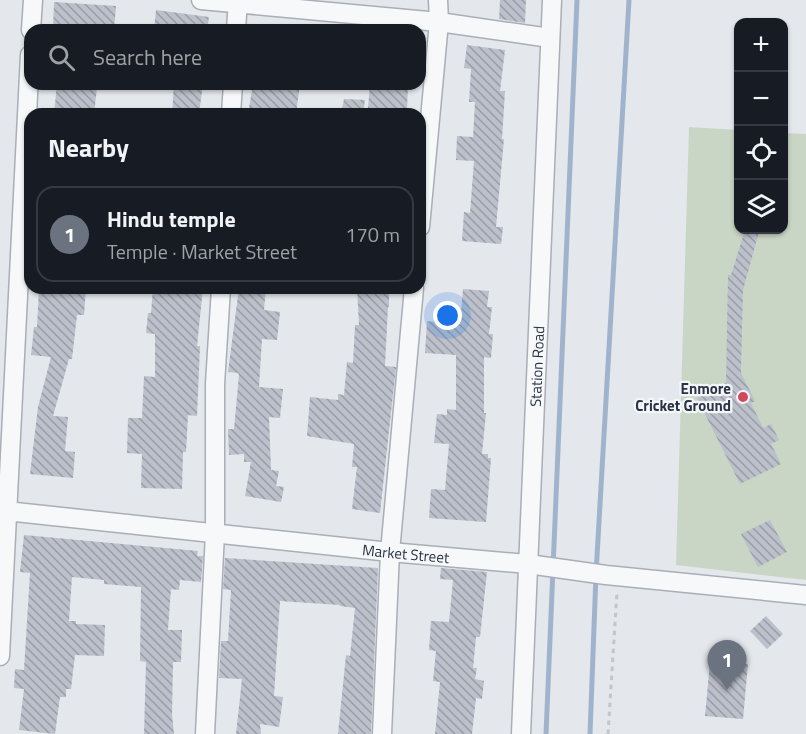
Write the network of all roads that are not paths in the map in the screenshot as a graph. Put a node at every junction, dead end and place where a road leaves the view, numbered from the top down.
1 (33, 0) edge
2 (201, 0) edge
3 (438, 0) edge
4 (552, 0) edge
5 (238, 2) edge
6 (439, 22) junction
7 (31, 24) edge
8 (236, 24) edge
9 (550, 38) junction
10 (28, 90) edge
11 (233, 90) edge
12 (27, 108) edge
13 (231, 108) edge
14 (426, 163) edge
15 (24, 169) edge
16 (221, 294) edge
17 (413, 294) edge
18 (6, 511) junction
19 (215, 533) junction
20 (390, 552) junction
21 (539, 566) junction
22 (806, 595) edge
23 (0, 656) edge
24 (205, 734) edge
25 (382, 734) edge
26 (521, 734) edge

1 - 7 street
2 - 5 street
3 - 6 street
4 - 9 street, Station Road
5 - 6 street
5 - 8 street
6 - 9 street
6 - 14 street
9 - 21 street, Station Road
10 - 12 street
11 - 13 street
15 - 18 street
16 - 19 street
17 - 20 street
18 - 19 street, Market Street
18 - 23 street
19 - 20 street, Market Street
19 - 24 street
20 - 21 street, Market Street
20 - 25 street
21 - 22 street, Market Street
21 - 26 street, Station Road

